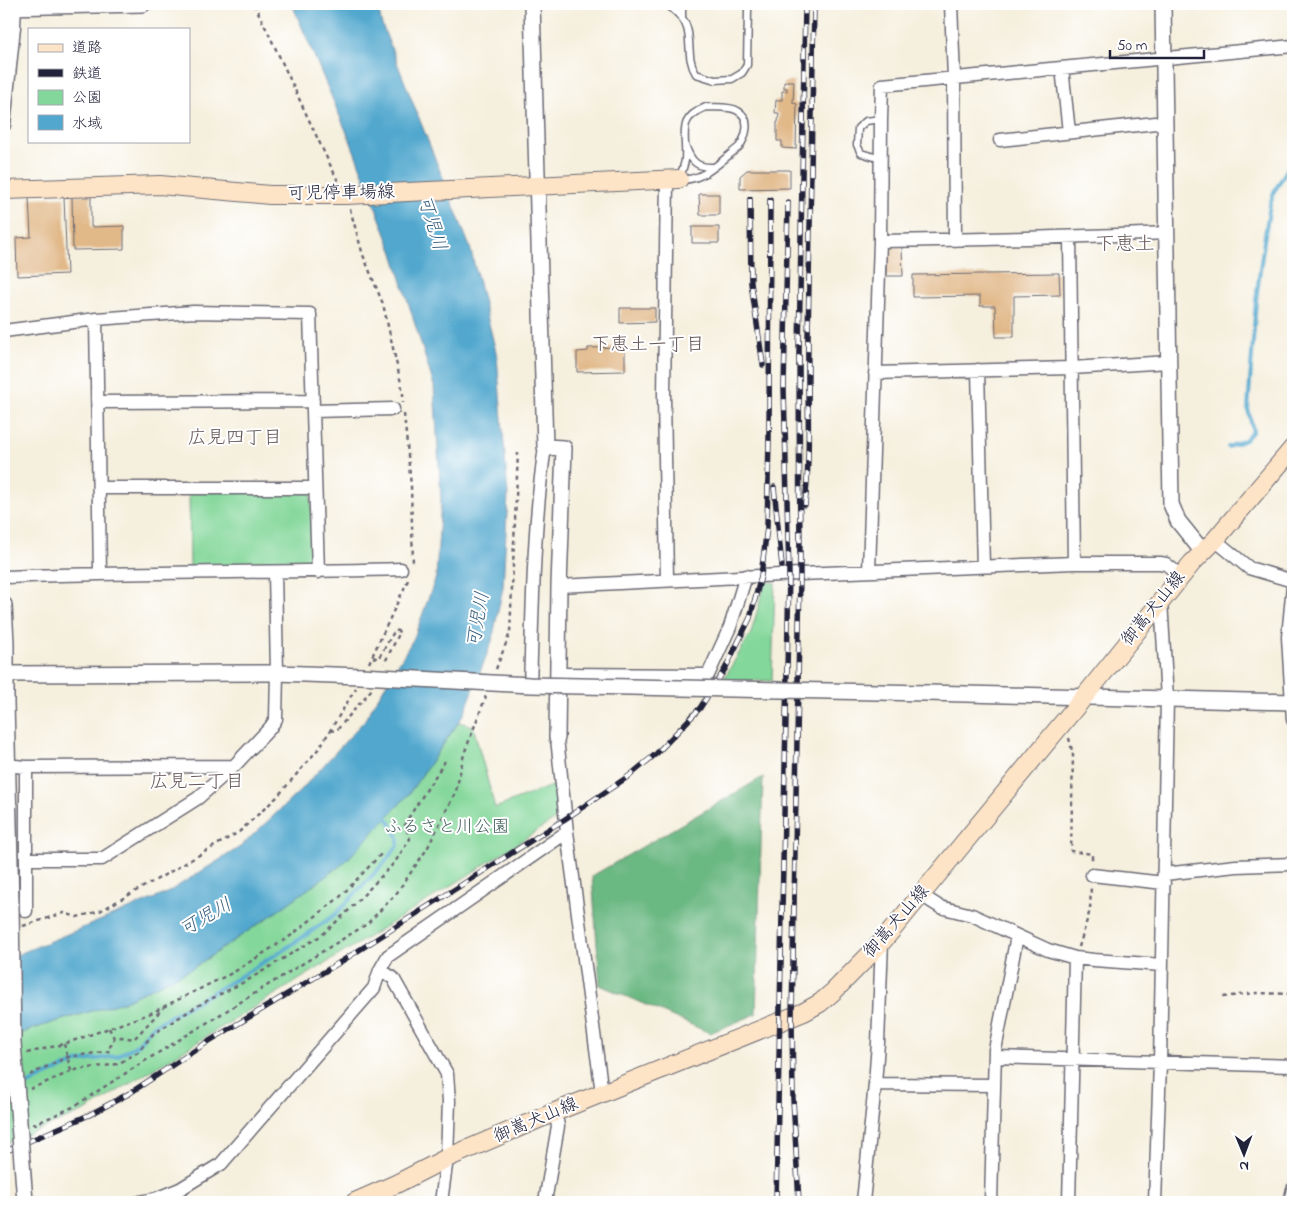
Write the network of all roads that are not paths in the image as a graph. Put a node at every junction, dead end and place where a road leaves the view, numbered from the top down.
1 (143, 4) edge
2 (532, 4) edge
3 (664, 4) edge
4 (684, 4) edge
5 (747, 4) edge
6 (951, 4) edge
7 (1163, 4) edge
8 (11, 6) edge
9 (682, 17) junction
10 (1293, 46) edge
11 (1163, 59) junction
12 (1062, 68) junction
13 (954, 78) junction
14 (881, 119) junction
15 (1165, 122) junction
16 (4, 125) edge
17 (1069, 132) junction
18 (1000, 140) dead end
19 (684, 143) junction
20 (881, 160) junction
21 (714, 166) junction
22 (673, 180) junction
23 (537, 186) junction
24 (4, 190) edge
25 (1167, 233) junction
26 (1070, 237) junction
27 (880, 240) junction
28 (955, 240) junction
29 (96, 319) junction
30 (4, 331) edge
31 (1169, 362) junction
32 (1072, 368) junction
33 (978, 370) junction
34 (876, 373) junction
35 (98, 402) junction
36 (313, 406) junction
37 (393, 409) dead end
38 (545, 447) junction
39 (1293, 448) edge
40 (99, 488) junction
41 (315, 488) junction
42 (1209, 546) junction
43 (1074, 563) junction
44 (983, 566) junction
45 (869, 571) junction
46 (274, 572) junction
47 (318, 572) junction
48 (407, 572) road end
49 (100, 573) junction
50 (746, 576) junction
51 (1181, 576) junction
52 (4, 577) edge
53 (667, 580) junction
54 (1293, 580) edge
55 (1293, 585) edge
56 (559, 586) junction
57 (1161, 601) junction
58 (4, 605) edge
59 (277, 673) junction
60 (5, 674) edge
61 (558, 674) junction
62 (530, 685) junction
63 (1084, 697) junction
64 (1167, 700) junction
65 (1293, 702) edge
66 (1293, 720) edge
67 (557, 738) joint
68 (6, 765) edge
69 (26, 766) junction
70 (234, 766) junction
71 (567, 832) junction
72 (26, 859) junction
73 (1293, 864) edge
74 (1092, 875) road end
75 (1164, 878) junction
76 (921, 895) junction
77 (7, 911) edge
78 (26, 911) joint
79 (1017, 936) junction
80 (882, 942) junction
81 (1075, 958) junction
82 (1162, 965) junction
83 (380, 970) junction
84 (995, 1057) junction
85 (1072, 1060) junction
86 (1160, 1063) junction
87 (1293, 1066) edge
88 (875, 1084) junction
89 (994, 1085) junction
90 (602, 1093) junction
91 (555, 1112) junction
92 (447, 1158) junction
93 (1293, 1189) edge
94 (26, 1202) edge
95 (140, 1202) edge
96 (355, 1202) edge
97 (441, 1202) edge
98 (545, 1202) edge
99 (863, 1202) edge
100 (991, 1202) edge
101 (1069, 1202) edge
102 (1156, 1202) edge
103 (1290, 1202) edge

1 - 8 street
2 - 23 street
3 - 9 lane
4 - 9 lane
5 - 9 lane
6 - 13 street
7 - 11 street
8 - 16 street
10 - 11 street
11 - 12 street
11 - 15 street
12 - 13 street
12 - 17 street
13 - 14 street
13 - 28 street
14 - 20 street
14 - 20 lane
15 - 17 street
15 - 25 street
17 - 18 street
19 - 21 lane
19 - 21 lane
19 - 22 lane
20 - 27 street
21 - 22 lane
22 - 23 main road, 可児停車場線
22 - 53 street
23 - 24 main road, 可児停車場線
23 - 38 street
25 - 26 street
25 - 31 street
26 - 28 street
26 - 32 street
27 - 28 street
27 - 34 street
29 - 30 street
29 - 35 street
29 - 36 street
31 - 32 street
31 - 42 street
32 - 33 street
32 - 43 street
33 - 34 street
33 - 44 street
34 - 45 street
35 - 36 street
35 - 40 street
36 - 37 street
36 - 41 street
38 - 56 street
38 - 62 street
39 - 42 main road, 御嵩犬山線
40 - 41 street
40 - 49 street
41 - 47 street
42 - 51 main road, 御嵩犬山線
42 - 54 street
43 - 44 street
43 - 51 street
44 - 45 street
45 - 50 street
46 - 47 street
46 - 49 street
46 - 59 street
47 - 48 street
49 - 52 street
50 - 53 street
50 - 61 street
51 - 57 main road, 御嵩犬山線
53 - 56 street
55 - 65 street
56 - 61 street
57 - 63 main road, 御嵩犬山線
57 - 64 street
58 - 60 street
59 - 60 street
59 - 62 street, bridge
59 - 70 street
60 - 68 street
61 - 67 street
62 - 63 street, bridge
63 - 64 street
63 - 76 main road, 御嵩犬山線
64 - 65 street
64 - 75 street
65 - 66 street
67 - 71 street
68 - 69 street
68 - 77 street
69 - 70 street
69 - 72 street
70 - 72 street
71 - 83 street
71 - 90 street
72 - 78 street
73 - 75 street
74 - 75 street
75 - 82 street
76 - 79 street
76 - 80 main road, 御嵩犬山線
77 - 78 lane
77 - 94 street, bridge
79 - 81 street
79 - 84 street
80 - 88 street
80 - 90 main road, 御嵩犬山線
81 - 82 street
81 - 85 street
82 - 86 street
83 - 92 street
83 - 95 street
84 - 85 street
84 - 89 street
85 - 86 street
85 - 101 street
86 - 87 street
86 - 102 street
88 - 89 street
88 - 99 street
89 - 100 street
90 - 91 main road, 御嵩犬山線
91 - 92 main road, 御嵩犬山線
91 - 98 street
92 - 96 main road, 御嵩犬山線
92 - 97 street
93 - 103 street

